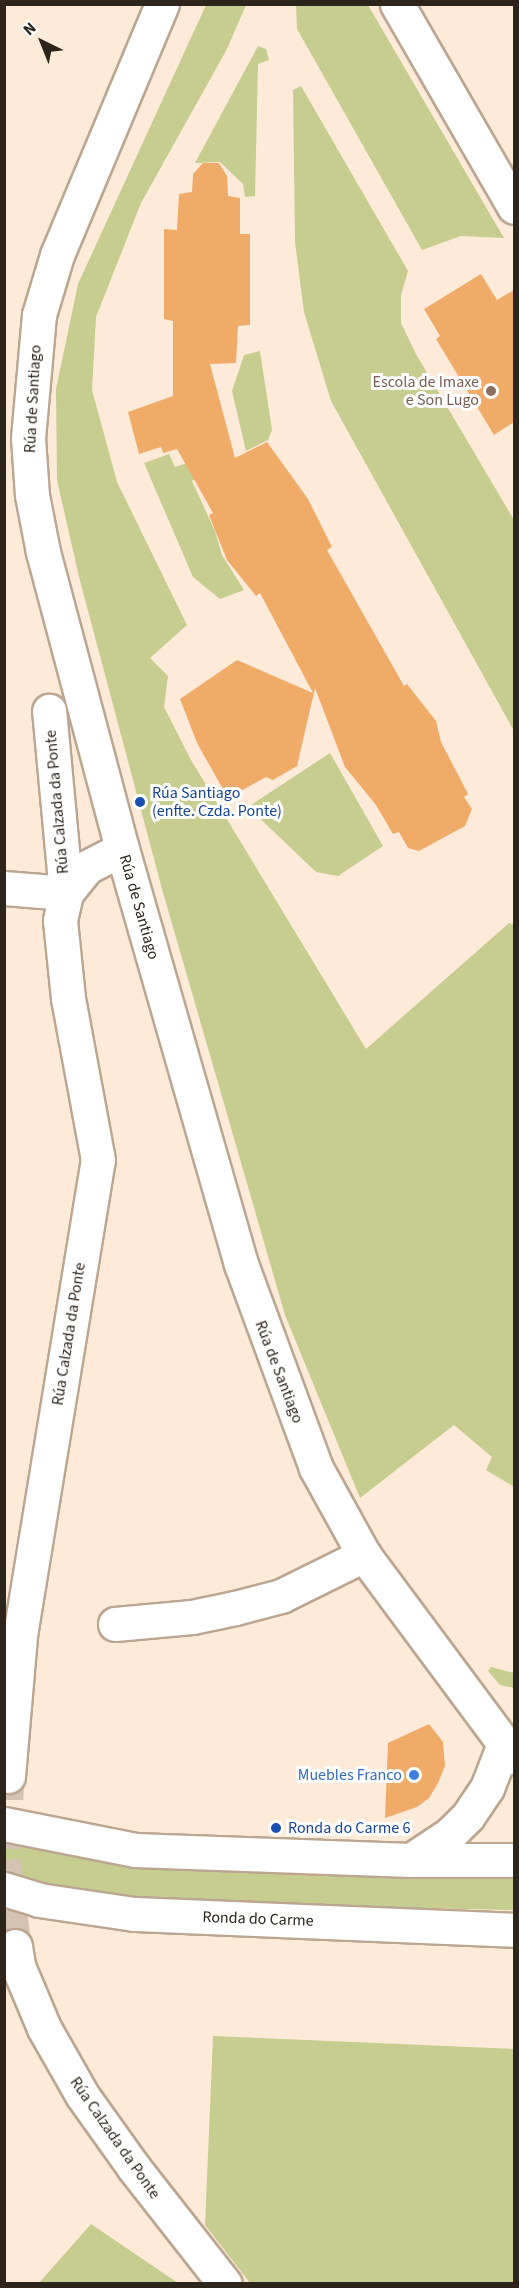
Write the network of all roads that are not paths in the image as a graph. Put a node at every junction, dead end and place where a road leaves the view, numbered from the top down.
1 (162, 4) edge
2 (397, 4) edge
3 (514, 207) edge
4 (49, 711) dead end
5 (122, 849) junction
6 (4, 888) edge
7 (66, 893) junction
8 (364, 1555) junction
9 (15, 1602) edge
10 (115, 1623) dead end
11 (509, 1751) edge
12 (8, 1776) dead end
13 (4, 1824) edge
14 (411, 1860) junction
15 (514, 1860) edge
16 (4, 1889) edge
17 (514, 1930) edge
18 (15, 1946) tunnel mouth
19 (225, 2283) edge

1 - 5 street, Rúa de Santiago
2 - 3 street
4 - 7 street, Rúa Calzada da Ponte
5 - 7 street, Rúa Calzada da Ponte
5 - 8 street, Rúa de Santiago
6 - 7 street
7 - 9 street, Rúa Calzada da Ponte
8 - 10 street
8 - 11 street, Rúa de Santiago
9 - 12 street, Rúa Calzada da Ponte
11 - 14 street
13 - 14 street
14 - 15 street
16 - 17 street, Ronda do Carme
18 - 19 street, Rúa Calzada da Ponte

